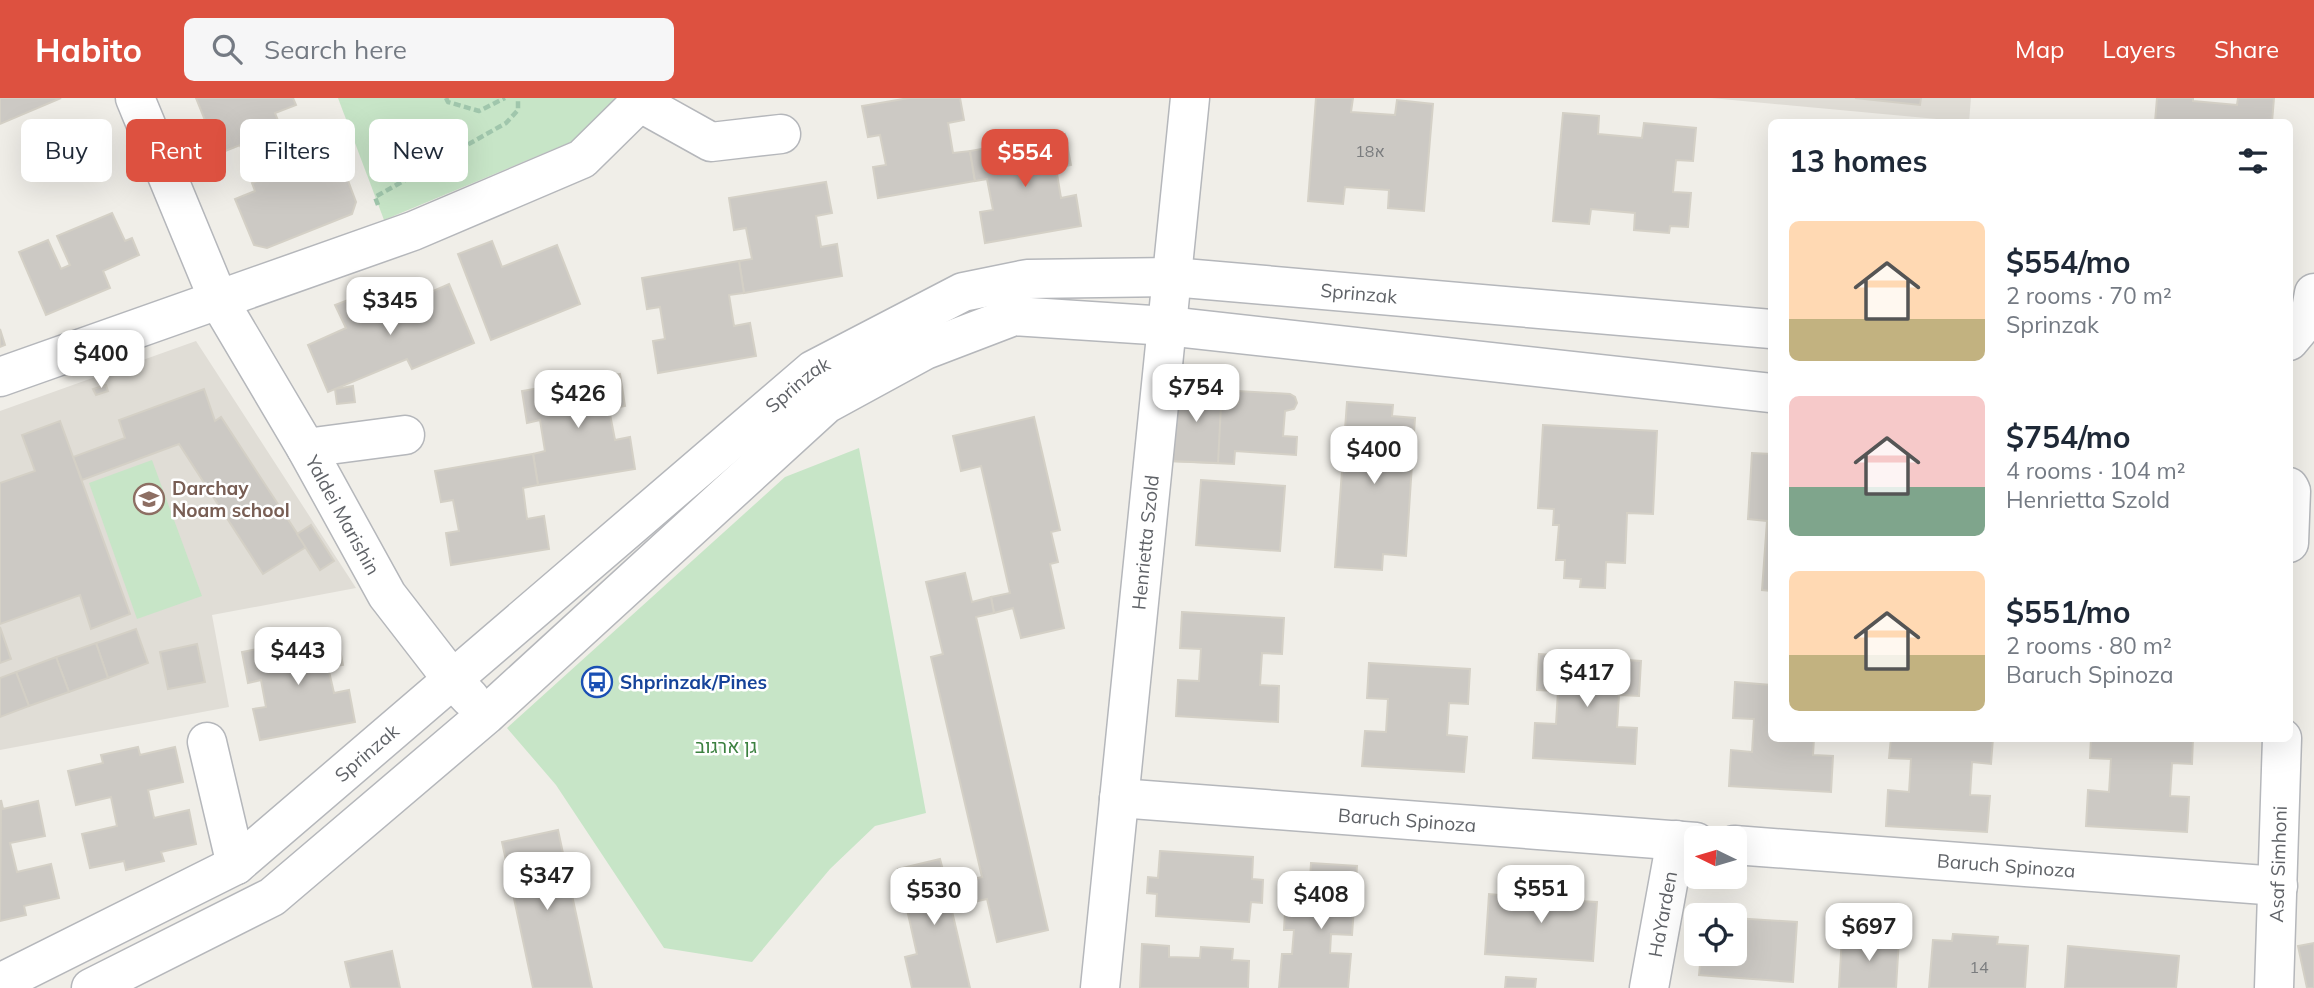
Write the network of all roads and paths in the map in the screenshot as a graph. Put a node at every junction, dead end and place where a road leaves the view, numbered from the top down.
1 (135, 98) edge
2 (446, 98) edge
3 (505, 98) edge
4 (518, 98) edge
5 (1190, 98) edge
6 (643, 101) edge
7 (781, 134) dead end
8 (389, 239) junction
9 (1172, 277) junction
10 (2314, 293) edge
11 (219, 301) junction
12 (1167, 326) junction
13 (1768, 329) edge
14 (2293, 336) edge
15 (2314, 346) edge
16 (2293, 349) edge
17 (0, 377) edge
18 (1768, 393) edge
19 (405, 435) dead end
20 (306, 448) junction
21 (2299, 476) edge
22 (2293, 516) edge
23 (452, 679) junction
24 (486, 715) junction
25 (207, 742) dead end
26 (2282, 742) edge
27 (1119, 797) junction
28 (1684, 841) edge
29 (1747, 846) edge
30 (1684, 849) edge
31 (236, 865) junction
32 (2278, 886) junction
33 (0, 982) edge
34 (91, 988) edge
35 (1100, 988) edge
36 (1649, 988) edge
37 (2274, 988) edge

1 - 11 street, Yaldei Marishin
2 - 3 path
4 - 8 path
5 - 9 street, Henrietta Szold
6 - 7 street
6 - 8 street
8 - 11 street
9 - 12 street, Henrietta Szold
9 - 13 street, Sprinzak
9 - 23 street, Sprinzak
10 - 14 street
11 - 17 street
11 - 20 street, Yaldei Marishin
12 - 18 street, Sprinzak
12 - 24 street, Sprinzak
12 - 27 street, Henrietta Szold
15 - 16 street
19 - 20 street
20 - 23 street, Yaldei Marishin
21 - 22 street
23 - 24 street, Yaldei Marishin
23 - 31 street, Sprinzak
24 - 34 street, Sprinzak
25 - 31 street
26 - 32 street, Asaf Simhoni
27 - 28 street, Baruch Spinoza
27 - 35 street, Henrietta Szold
29 - 32 street, Baruch Spinoza
30 - 36 street, HaYarden
31 - 33 street, Sprinzak
32 - 37 street, Asaf Simhoni

